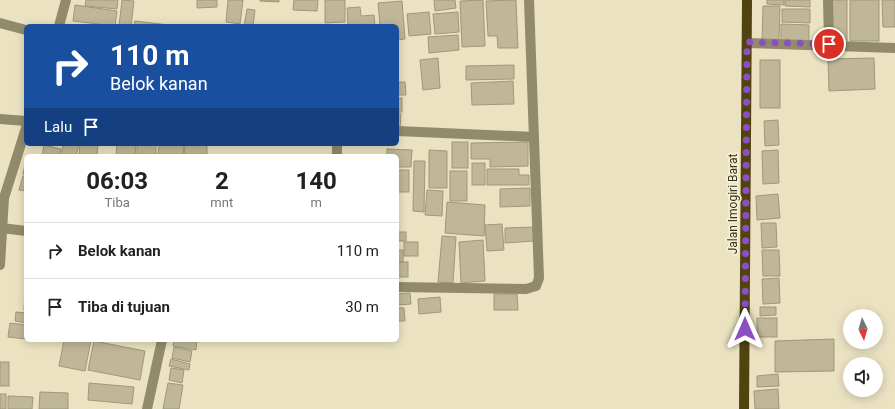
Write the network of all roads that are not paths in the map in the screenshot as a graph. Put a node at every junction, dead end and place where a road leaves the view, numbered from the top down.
1 (66, 0) edge
2 (529, 0) edge
3 (747, 0) edge
4 (828, 0) edge
5 (0, 23) edge
6 (60, 24) edge
7 (24, 29) edge
8 (747, 42) junction
9 (829, 44) junction
10 (895, 48) edge
11 (0, 119) edge
12 (24, 121) edge
13 (399, 131) edge
14 (24, 134) edge
15 (534, 137) junction
16 (2, 228) junction
17 (24, 231) edge
18 (0, 264) edge
19 (399, 287) edge
20 (162, 342) edge
21 (147, 409) edge
22 (744, 409) edge

1 - 6 street
2 - 15 street
3 - 8 main road, Jalan Imogiri Barat
4 - 9 street
5 - 7 street
8 - 9 street
8 - 22 main road, Jalan Imogiri Barat
9 - 10 street
11 - 12 street
13 - 15 street
14 - 16 street
15 - 19 street
16 - 17 street
16 - 18 street
20 - 21 street

